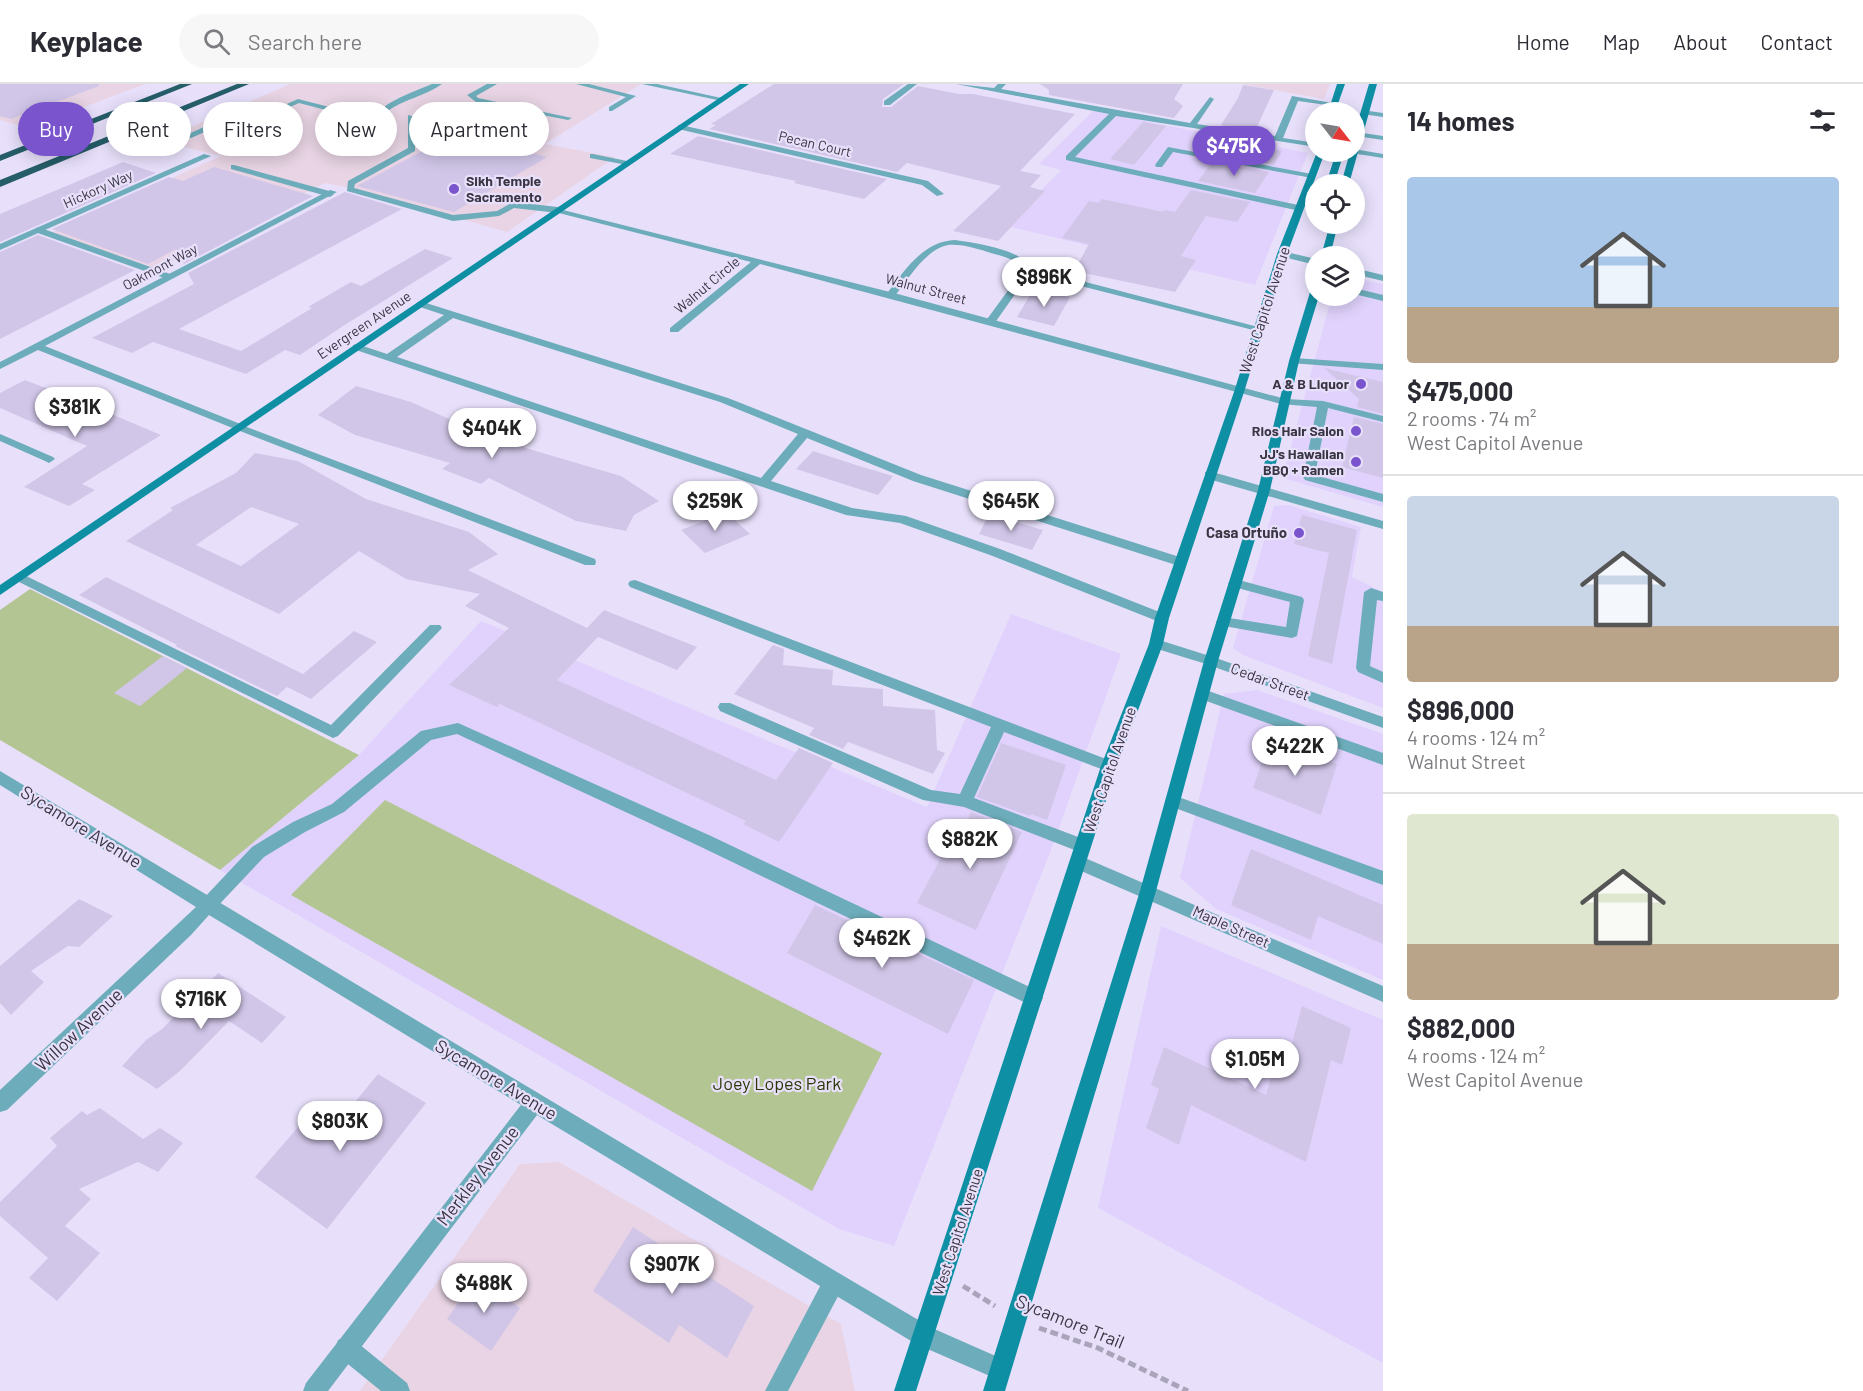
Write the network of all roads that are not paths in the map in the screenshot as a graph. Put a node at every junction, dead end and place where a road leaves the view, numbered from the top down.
1 (188, 84) edge
2 (245, 84) edge
3 (438, 84) edge
4 (493, 84) edge
5 (580, 84) edge
6 (649, 84) edge
7 (745, 84) edge
8 (913, 84) edge
9 (960, 84) edge
10 (1341, 84) edge
11 (1373, 84) edge
12 (999, 87) edge
13 (722, 99) junction
14 (1210, 99) dead end
15 (1310, 102) edge
16 (1335, 102) edge
17 (887, 103) dead end
18 (397, 104) edge
19 (315, 105) edge
20 (612, 109) dead end
21 (1365, 112) joint
22 (1114, 113) junction
23 (1383, 115) edge
24 (568, 118) dead end
25 (1192, 126) junction
26 (681, 127) junction
27 (191, 135) edge
28 (1365, 135) edge
29 (1383, 138) edge
30 (1278, 139) junction
31 (1305, 143) edge
32 (409, 151) edge
33 (1365, 153) edge
34 (207, 156) dead end
35 (593, 156) dead end
36 (1383, 156) edge
37 (0, 158) edge
38 (627, 163) junction
39 (1159, 165) dead end
40 (234, 167) dead end
41 (1305, 175) edge
42 (0, 184) edge
43 (940, 194) dead end
44 (1305, 195) edge
45 (1300, 208) junction
46 (558, 210) junction
47 (38, 230) junction
48 (0, 247) edge
49 (1282, 254) junction
50 (1305, 259) edge
51 (758, 261) junction
52 (1028, 270) junction
53 (1365, 274) edge
54 (171, 277) junction
55 (1383, 278) edge
56 (1365, 294) edge
57 (891, 295) junction
58 (1383, 298) edge
59 (420, 304) junction
60 (1311, 306) edge
61 (452, 314) junction
62 (990, 322) junction
63 (1257, 328) junction
64 (674, 330) dead end
65 (38, 347) junction
66 (357, 347) junction
67 (388, 358) junction
68 (1294, 361) junction
69 (0, 366) edge
70 (1383, 367) edge
71 (1239, 392) junction
72 (1285, 402) junction
73 (1323, 404) junction
74 (1383, 419) edge
75 (239, 427) junction
76 (806, 432) junction
77 (0, 437) edge
78 (49, 459) dead end
79 (1209, 475) junction
80 (763, 483) junction
81 (1264, 490) junction
82 (1383, 498) edge
83 (1383, 525) edge
84 (590, 562) dead end
85 (1181, 562) junction
86 (20, 577) junction
87 (1235, 582) junction
88 (635, 584) dead end
89 (0, 591) edge
90 (1383, 597) edge
91 (1162, 618) junction
92 (1223, 622) junction
93 (435, 628) dead end
94 (1156, 644) junction
95 (1211, 661) junction
96 (1383, 678) edge
97 (1203, 694) junction
98 (725, 707) dead end
99 (1383, 723) edge
100 (1000, 724) junction
101 (1383, 759) edge
102 (1109, 766) junction
103 (0, 777) edge
104 (965, 801) junction
105 (1173, 801) junction
106 (1081, 854) junction
107 (1383, 878) edge
108 (1148, 891) junction
109 (208, 905) junction
110 (1383, 993) edge
111 (1034, 998) junction
112 (534, 1103) junction
113 (0, 1104) edge
114 (834, 1283) junction
115 (924, 1336) junction
116 (346, 1348) junction
117 (999, 1369) junction
118 (314, 1391) edge
119 (399, 1391) edge
120 (776, 1391) edge
121 (905, 1391) edge
122 (994, 1391) edge

1 - 37 highway
2 - 42 highway
3 - 18 street
4 - 24 street
5 - 20 street
6 - 13 street
7 - 13 main road, Evergreen Avenue
8 - 17 street
9 - 12 street
10 - 16 main road
11 - 21 main road
12 - 22 street
13 - 26 main road, Evergreen Avenue
14 - 25 street
15 - 30 street
19 - 27 street
21 - 23 street
22 - 25 street
22 - 45 street
25 - 30 street
26 - 38 main road, Evergreen Avenue
26 - 43 street, Pecan Court
28 - 29 street
30 - 31 street
32 - 46 street, Walnut Street
33 - 36 street
34 - 47 street, Hickory Way
35 - 38 street
38 - 46 main road, Evergreen Avenue
39 - 41 street
40 - 54 street, Oakmont Way
44 - 45 main road, West Capitol Avenue
45 - 49 main road, West Capitol Avenue
46 - 51 street, Walnut Street
46 - 59 main road, Evergreen Avenue
47 - 48 street, Hickory Way
47 - 54 street
49 - 50 street
49 - 63 main road, West Capitol Avenue
51 - 57 street, Walnut Street
51 - 64 street, Walnut Circle
52 - 57 street
52 - 62 street
52 - 63 street
53 - 55 street
54 - 65 street, Oakmont Way
56 - 58 street
57 - 62 street, Walnut Street
59 - 61 street
59 - 66 main road, Evergreen Avenue
60 - 68 main road
61 - 67 street
61 - 76 street
62 - 71 street, Walnut Street
63 - 71 main road, West Capitol Avenue
65 - 69 street, Oakmont Way
65 - 75 street
66 - 67 street
66 - 75 main road, Evergreen Avenue
67 - 80 street
68 - 70 street
68 - 72 main road
71 - 72 street, Walnut Street
71 - 79 main road, West Capitol Avenue
72 - 73 street, Walnut Street
72 - 81 main road
73 - 74 street, Walnut Street
73 - 82 street
75 - 84 street
75 - 86 main road, Evergreen Avenue
76 - 80 street
76 - 85 street
77 - 78 street
79 - 81 street
79 - 85 main road, West Capitol Avenue
80 - 91 street
81 - 83 street
81 - 87 main road
85 - 91 main road, West Capitol Avenue
86 - 89 main road, Evergreen Avenue
86 - 93 street
87 - 92 main road
87 - 92 street
88 - 100 street
90 - 96 street
91 - 94 main road, West Capitol Avenue
92 - 95 main road
94 - 95 street, Cedar Street
94 - 102 main road, West Capitol Avenue
95 - 97 main road
95 - 99 street, Cedar Street
97 - 101 street
97 - 105 main road
98 - 104 street, Maple Street
100 - 102 street
100 - 104 street
102 - 106 main road, West Capitol Avenue
103 - 109 street, Sycamore Avenue
104 - 106 street, Maple Street
105 - 107 street
105 - 108 main road
106 - 108 street, Maple Street
106 - 111 main road, West Capitol Avenue
108 - 110 street, Maple Street
108 - 117 main road
109 - 111 street, Willow Avenue
109 - 112 street, Sycamore Avenue
109 - 113 street, Willow Avenue
111 - 115 main road, West Capitol Avenue
112 - 114 street, Sycamore Avenue
112 - 116 street, Merkley Avenue
114 - 115 street, Sycamore Avenue
114 - 120 street
115 - 117 street, Sycamore Avenue
115 - 121 main road, West Capitol Avenue
116 - 118 street, Merkley Avenue
116 - 119 street
117 - 122 main road

